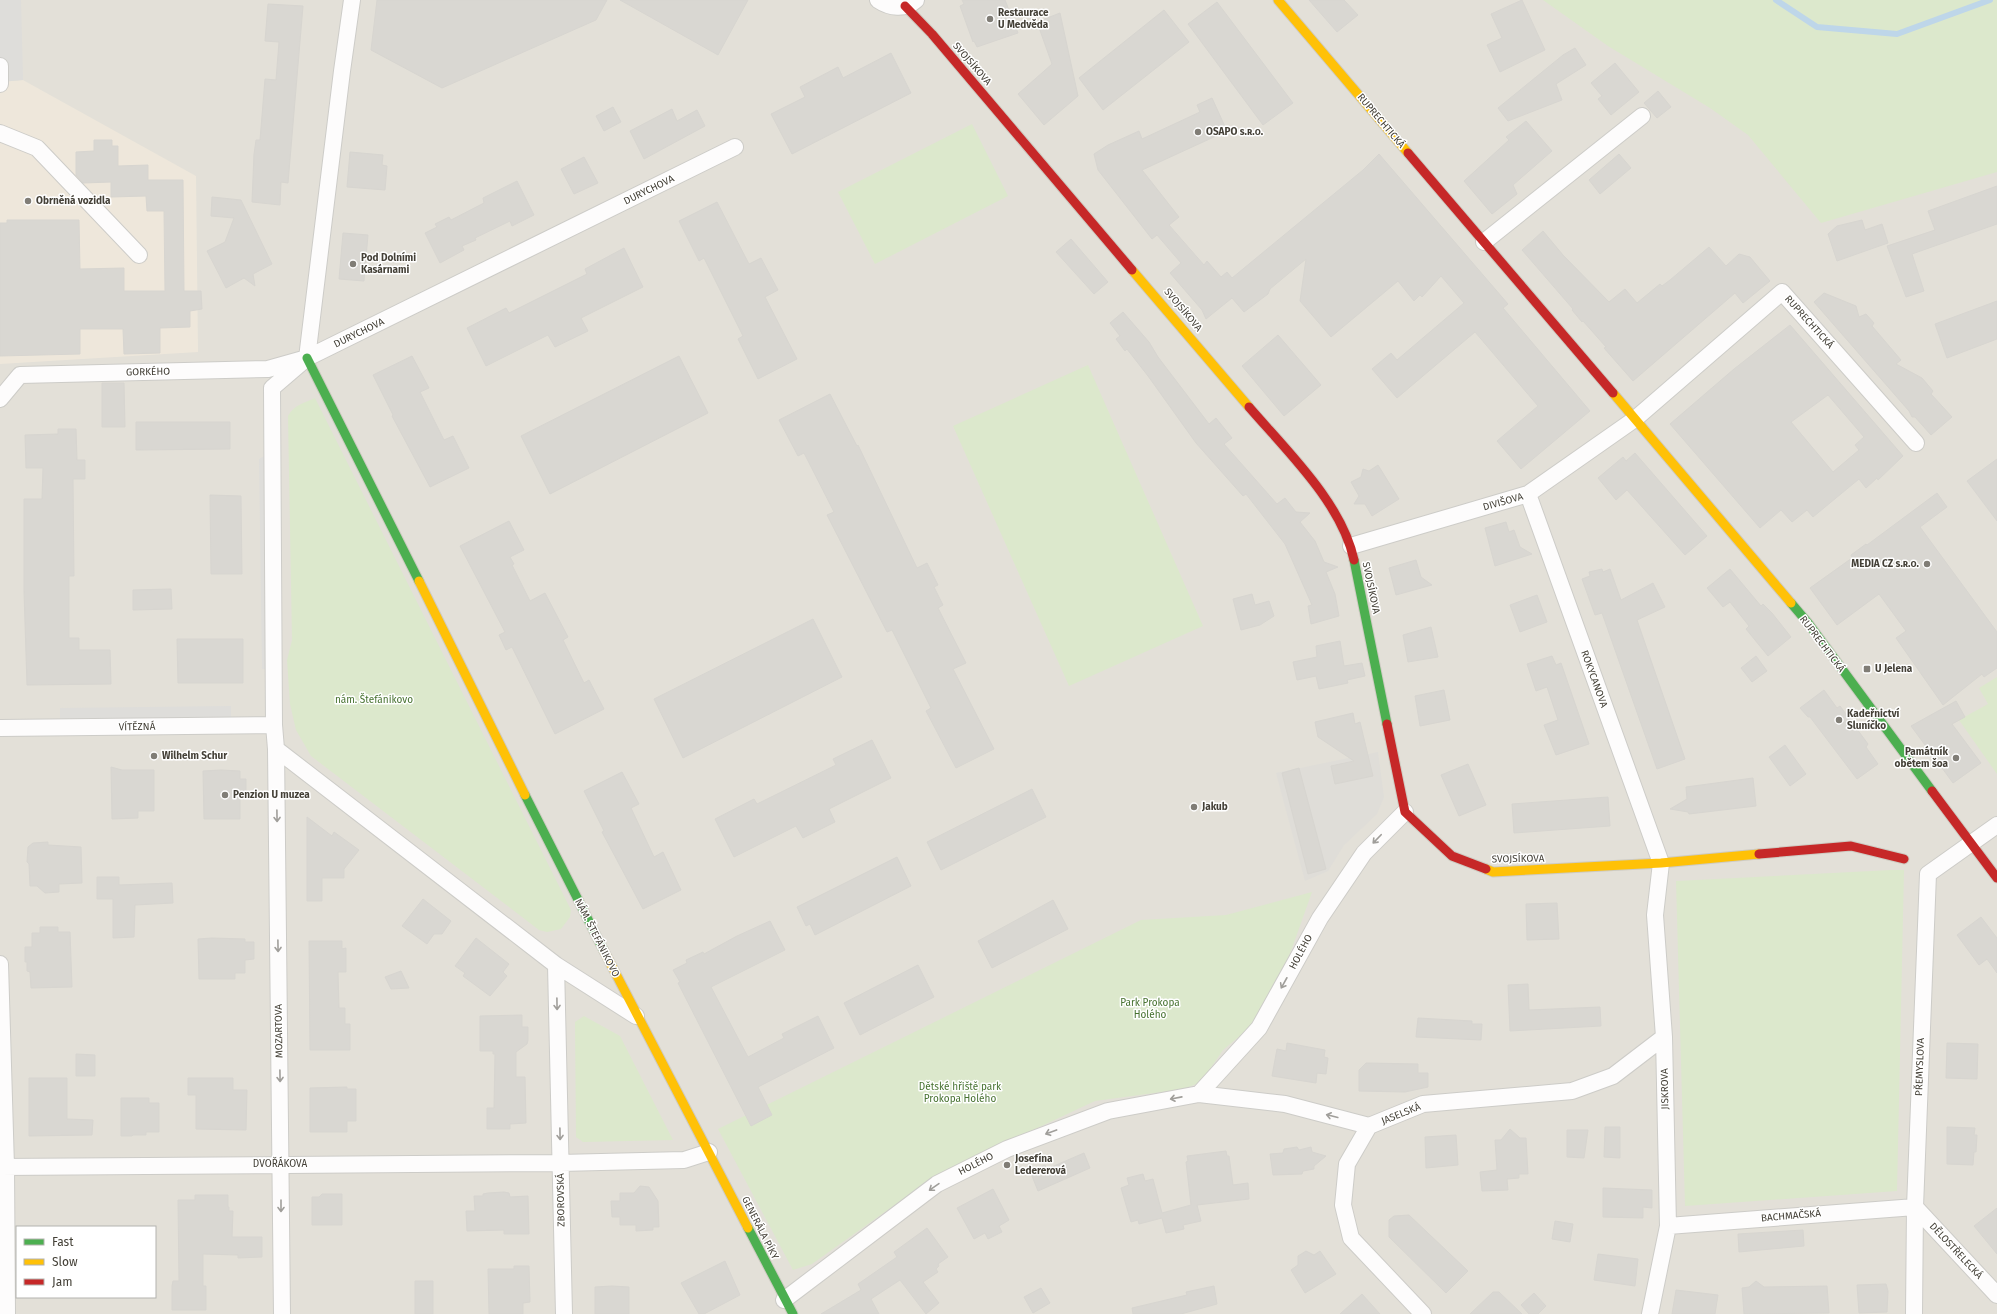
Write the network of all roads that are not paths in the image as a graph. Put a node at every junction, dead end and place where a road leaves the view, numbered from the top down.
1 (352, 0) edge
2 (878, 0) edge
3 (1278, 0) edge
4 (911, 3) edge
5 (0, 66) edge
6 (0, 83) edge
7 (1642, 116) dead end
8 (0, 133) edge
9 (734, 147) dead end
10 (1484, 242) junction
11 (139, 255) dead end
12 (307, 358) junction
13 (0, 399) edge
14 (1635, 419) junction
15 (1916, 443) dead end
16 (1528, 494) junction
17 (1352, 546) junction
18 (274, 725) junction
19 (0, 728) edge
20 (276, 749) junction
21 (1405, 812) junction
22 (1997, 825) edge
23 (1971, 843) junction
24 (1904, 859) dead end
25 (1661, 863) junction
26 (1997, 878) edge
27 (0, 964) edge
28 (556, 965) junction
29 (636, 1016) junction
30 (1664, 1037) junction
31 (1199, 1094) junction
32 (1370, 1126) junction
33 (709, 1152) junction
34 (281, 1163) junction
35 (560, 1163) junction
36 (3, 1167) edge
37 (1915, 1206) junction
38 (1668, 1226) junction
39 (1997, 1295) edge
40 (784, 1300) junction
41 (7, 1314) edge
42 (282, 1314) edge
43 (564, 1314) edge
44 (793, 1314) edge
45 (1423, 1314) edge
46 (1650, 1314) edge
47 (1914, 1314) edge

1 - 12 street
2 - 4 street
3 - 10 street, RUPRECHTICKÁ
4 - 17 street, SVOJSÍKOVA
5 - 6 street
7 - 10 street
8 - 11 street
9 - 12 street, DURYCHOVA
10 - 14 street, RUPRECHTICKÁ
12 - 13 street, GORKÉHO
12 - 18 street
12 - 29 street, NÁM. ŠTEFÁNIKOVO
14 - 15 street, RUPRECHTICKÁ
14 - 16 street, DIVIŠOVA
14 - 23 street, RUPRECHTICKÁ
16 - 17 street, DIVIŠOVA
16 - 25 street, ROKYCANOVA
17 - 21 street, SVOJSÍKOVA
18 - 19 street, VÍTĚZNÁ
18 - 20 street
20 - 28 street, NÁM. ŠTEFÁNIKOVO
20 -> 34 street, MOZARTOVA
21 - 25 street, SVOJSÍKOVA
21 -> 31 street, HOLÉHO
22 - 23 street
23 - 26 street, RUPRECHTICKÁ
23 - 37 street, PŘEMYSLOVA
24 - 25 street, SVOJSÍKOVA
25 - 30 street, JISKROVA
27 - 36 street
28 - 29 street, NÁM. ŠTEFÁNIKOVO
28 -> 35 street
29 - 33 street, NÁM. ŠTEFÁNIKOVO
30 - 32 street, JASELSKÁ
30 - 38 street, JISKROVA
32 -> 31 street, HOLÉHO
31 -> 40 street, HOLÉHO
32 - 45 street, JASELSKÁ
33 - 35 street, ZBOROVSKÁ
33 - 40 street, GENERÁLA PÍKY
34 - 35 street, DVOŘÁKOVA
34 - 36 street, DVOŘÁKOVA
34 -> 42 street, MOZARTOVA
35 - 43 street, ZBOROVSKÁ
36 - 41 street
37 - 38 street, BACHMAČSKÁ
37 - 39 street, DĚLOSTŘELECKÁ
37 - 47 street, PŘEMYSLOVA
38 - 46 street, JISKROVA
40 - 44 street, GENERÁLA PÍKY

